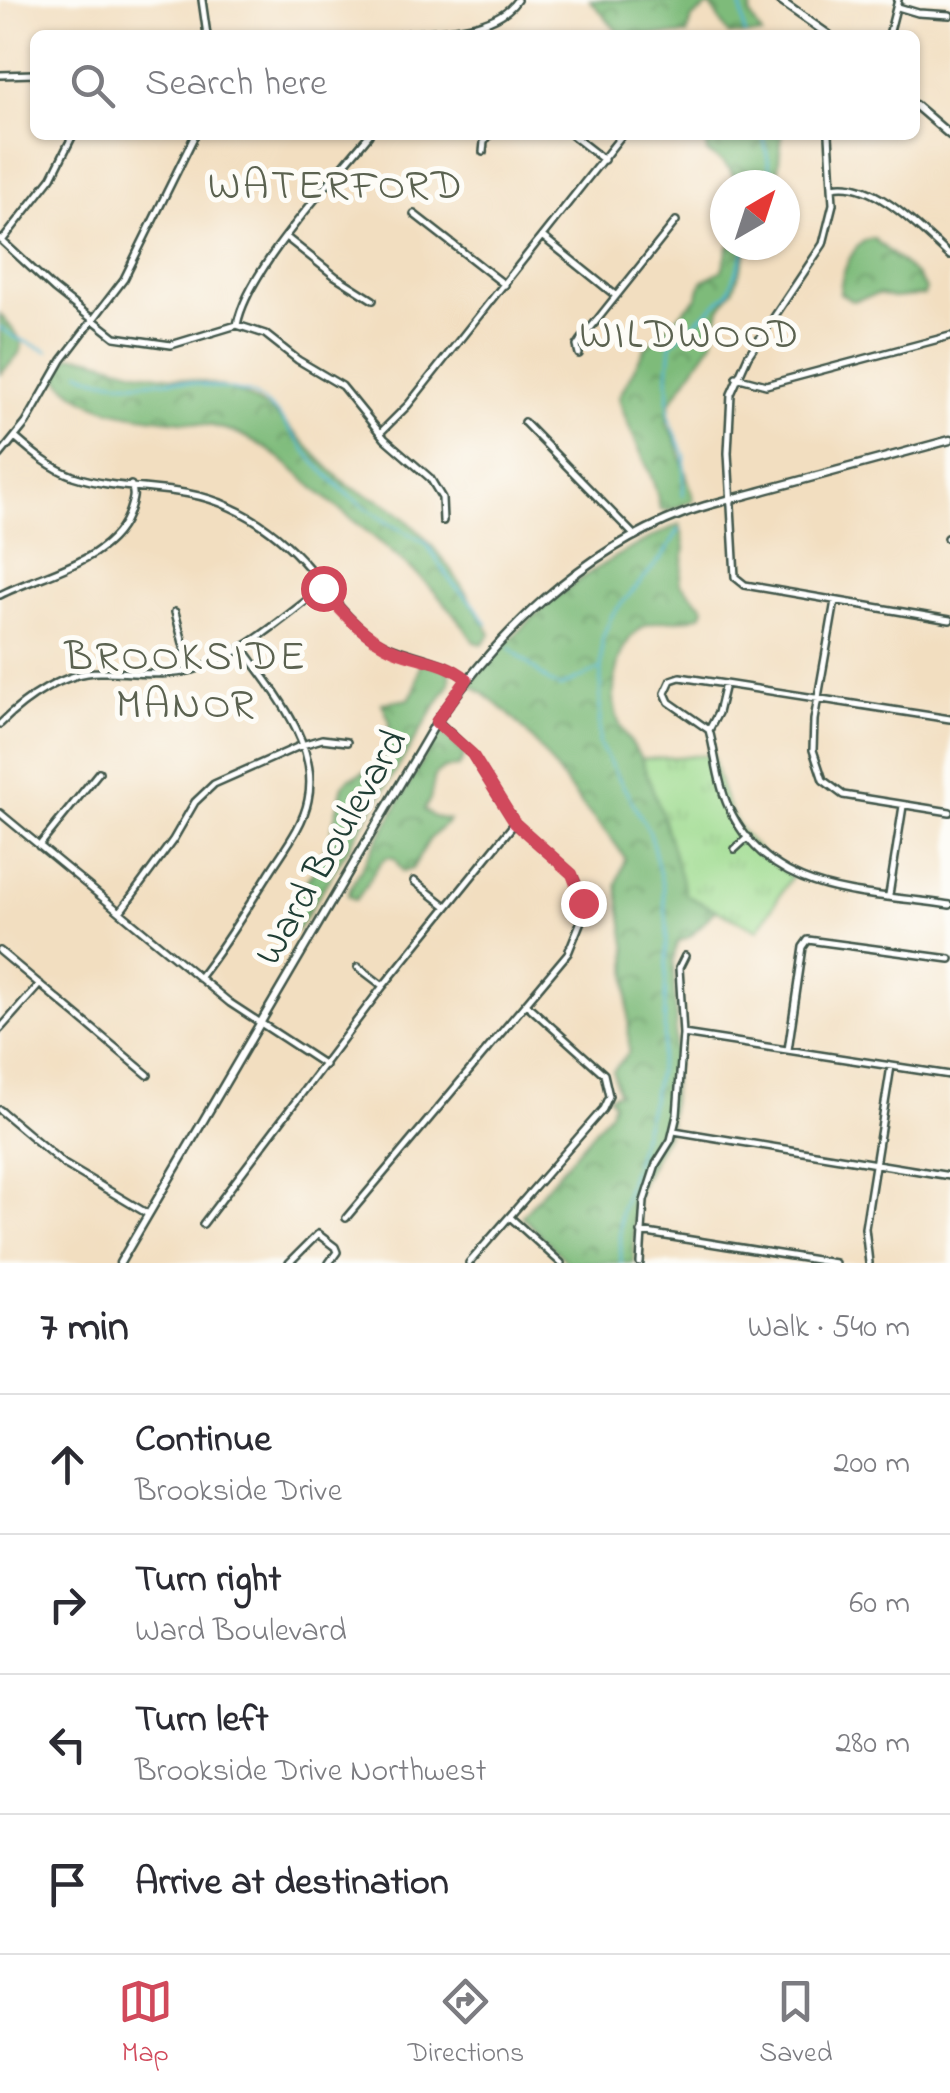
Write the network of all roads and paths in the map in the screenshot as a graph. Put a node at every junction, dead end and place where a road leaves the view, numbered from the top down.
1 (202, 0) edge
2 (516, 0) edge
3 (778, 0) edge
4 (898, 4) edge
5 (950, 16) edge
6 (474, 24) junction
7 (205, 30) edge
8 (433, 30) edge
9 (475, 30) edge
10 (823, 30) edge
11 (891, 30) edge
12 (30, 74) edge
13 (0, 75) edge
14 (920, 110) edge
15 (950, 135) edge
16 (71, 140) edge
17 (193, 140) edge
18 (364, 140) edge
19 (485, 140) edge
20 (578, 140) edge
21 (618, 140) edge
22 (829, 140) edge
23 (483, 152) dead end
24 (604, 160) junction
25 (833, 186) junction
26 (414, 214) dead end
27 (676, 220) dead end
28 (543, 237) junction
29 (287, 238) junction
30 (1, 240) edge
31 (950, 256) edge
32 (505, 285) junction
33 (616, 295) junction
34 (373, 300) dead end
35 (92, 321) junction
36 (238, 325) junction
37 (950, 336) edge
38 (579, 354) dead end
39 (736, 377) junction
40 (524, 422) dead end
41 (380, 433) junction
42 (16, 438) junction
43 (950, 440) edge
44 (0, 455) edge
45 (131, 485) junction
46 (732, 499) junction
47 (442, 522) dead end
48 (636, 536) junction
49 (323, 588) junction
50 (0, 594) edge
51 (836, 600) junction
52 (176, 612) dead end
53 (950, 620) edge
54 (242, 648) junction
55 (190, 670) junction
56 (467, 679) junction
57 (725, 684) junction
58 (820, 698) junction
59 (950, 719) edge
60 (436, 722) junction
61 (0, 724) edge
62 (709, 730) junction
63 (347, 742) dead end
64 (302, 745) junction
65 (99, 772) dead end
66 (903, 806) junction
67 (950, 812) edge
68 (0, 813) edge
69 (515, 823) junction
70 (748, 837) junction
71 (39, 846) junction
72 (735, 850) dead end
73 (414, 881) dead end
74 (889, 895) junction
75 (950, 905) edge
76 (446, 906) junction
77 (120, 912) junction
78 (0, 951) edge
79 (685, 956) dead end
80 (950, 959) edge
81 (358, 967) dead end
82 (199, 978) junction
83 (40, 984) junction
84 (383, 986) junction
85 (526, 1004) junction
86 (260, 1023) junction
87 (0, 1030) edge
88 (684, 1034) junction
89 (788, 1050) junction
90 (325, 1065) junction
91 (892, 1066) junction
92 (148, 1076) dead end
93 (950, 1076) edge
94 (0, 1110) edge
95 (674, 1130) junction
96 (876, 1163) junction
97 (950, 1176) edge
98 (148, 1214) junction
99 (511, 1217) junction
100 (346, 1218) dead end
101 (203, 1224) dead end
102 (640, 1232) junction
103 (120, 1263) edge
104 (289, 1263) edge
105 (329, 1263) edge
106 (469, 1263) edge
107 (560, 1263) edge
108 (640, 1263) edge
109 (835, 1263) edge
110 (869, 1263) edge

1 - 7 street
2 - 6 street
3 - 10 main road
4 - 5 street
4 - 11 street
6 - 8 street
6 - 9 street
12 - 13 street
14 - 15 main road
16 - 30 street
17 - 35 street
18 - 29 street
19 - 23 street
20 - 24 street
21 - 24 street
22 - 25 street
24 - 28 street
25 - 31 street
25 - 39 street
26 - 32 street
27 - 33 street
28 - 32 street
28 - 33 street
29 - 34 street
29 - 36 street
30 - 35 street
32 - 41 street
33 - 38 street
35 - 36 street
35 - 42 street
36 - 41 street
37 - 39 street
39 - 46 street
40 - 48 street
41 - 47 street
42 - 44 street
42 - 45 street
43 - 46 main road, Ward Boulevard
45 - 49 street
45 - 50 street
46 - 48 main road, Ward Boulevard
46 - 51 street
48 - 56 main road, Ward Boulevard
49 - 54 street
49 - 56 street
51 - 53 street
51 - 58 street
52 - 55 street
54 - 55 street
54 - 64 street
55 - 61 street
56 - 60 main road, Ward Boulevard
57 - 58 street
57 - 62 street
57 - 62 street
58 - 59 street
58 - 66 street
60 - 69 street
60 - 86 main road, Ward Boulevard
62 - 70 street
63 - 64 street
64 - 77 street
64 - 82 street
65 - 71 street
66 - 67 street
66 - 74 street
68 - 71 street
69 - 76 street
69 - 85 street
70 - 72 street
70 - 74 street
71 - 77 street
73 - 76 street
74 - 75 street
76 - 84 street
77 - 82 street
78 - 83 street
79 - 88 street
80 - 89 street
81 - 84 street
82 - 86 street
83 - 87 street
83 - 92 street
84 - 90 street
85 - 99 street
85 - 100 street
86 - 90 street
86 - 98 main road, Ward Boulevard
88 - 89 street
88 - 95 street
89 - 91 street
90 - 101 street
91 - 93 street
91 - 96 street
94 - 98 street
95 - 96 street
95 - 102 street
96 - 97 street
96 - 110 street
98 - 103 main road, Ward Boulevard
99 - 106 street
99 - 107 street
102 - 108 street
102 - 109 street
104 - 105 street

